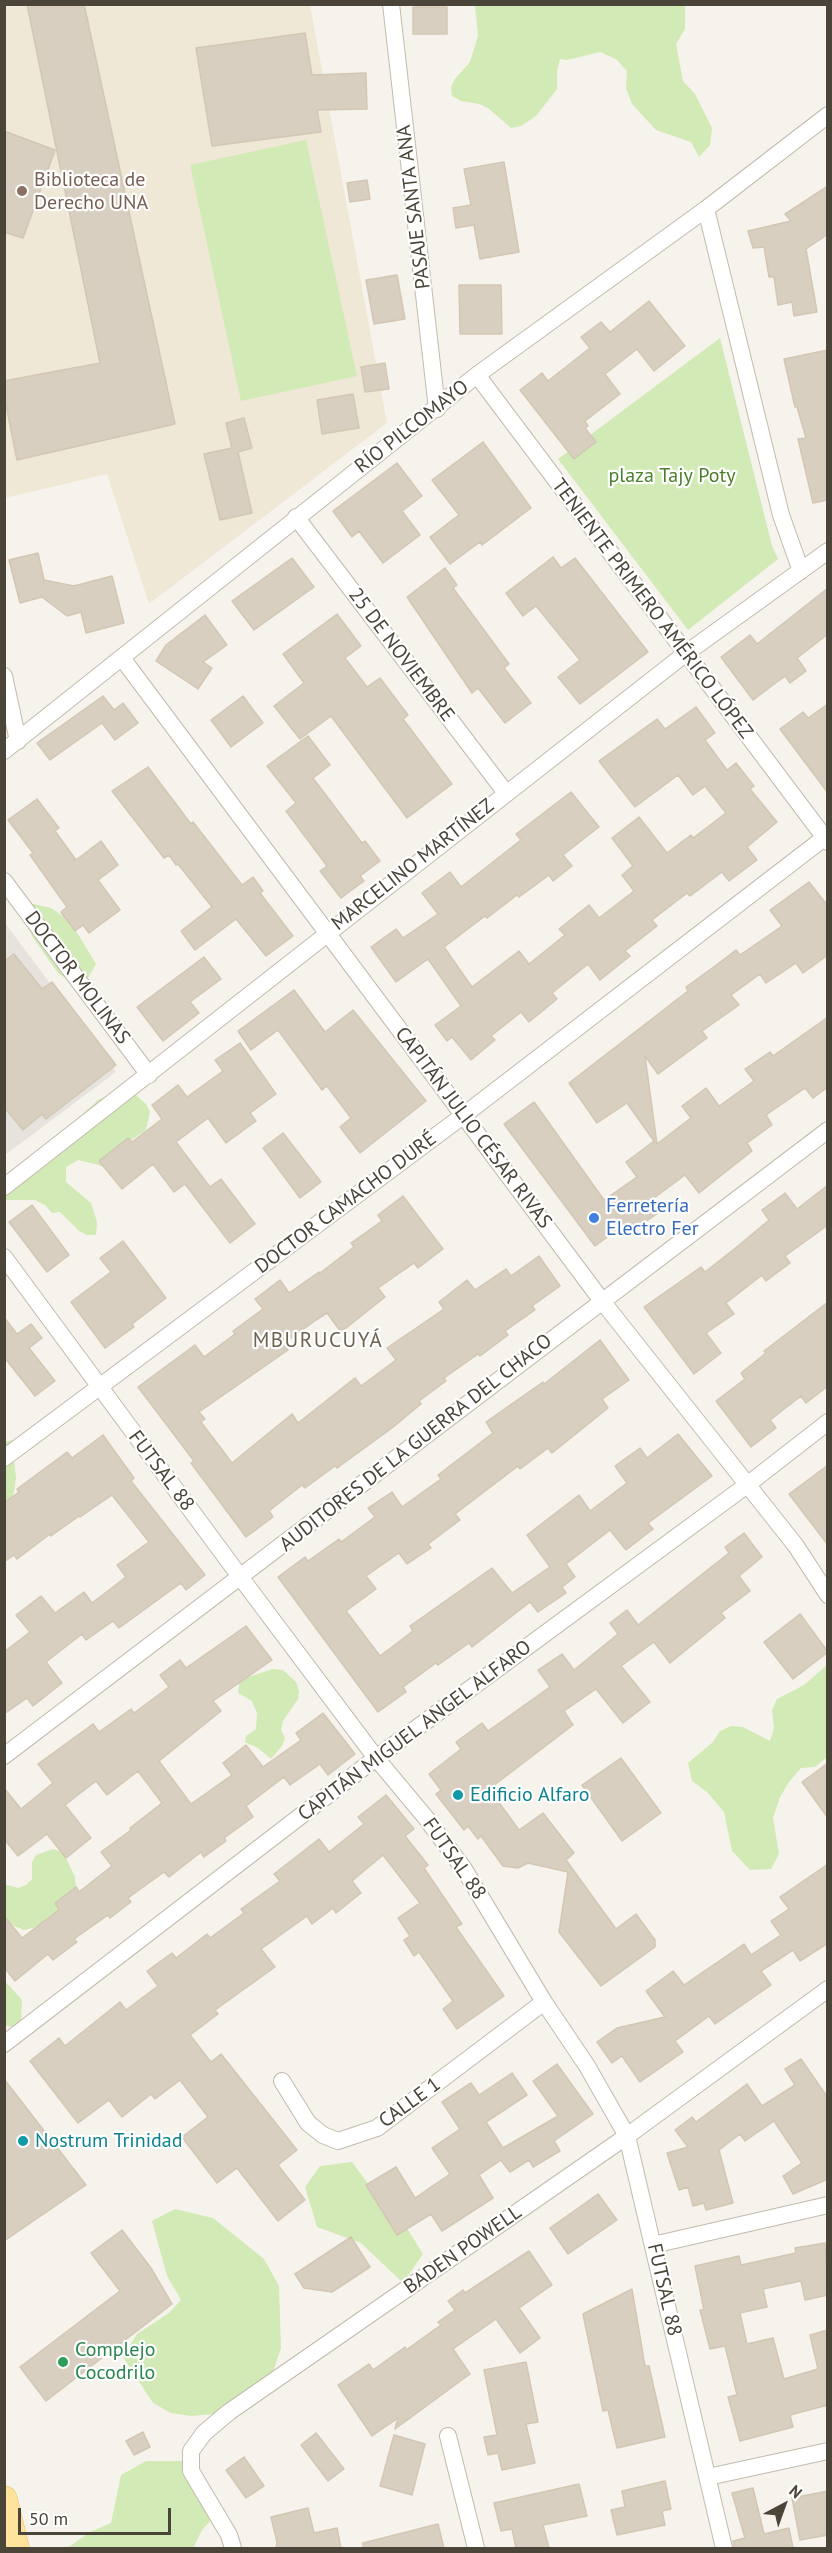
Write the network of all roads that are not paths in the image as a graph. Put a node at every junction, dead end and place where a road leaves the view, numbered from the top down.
1 (391, 4) edge
2 (828, 115) edge
3 (706, 209) junction
4 (477, 375) junction
5 (437, 409) junction
6 (296, 517) junction
7 (828, 551) edge
8 (801, 571) junction
9 (685, 654) junction
10 (122, 658) junction
11 (4, 676) edge
12 (18, 741) junction
13 (4, 751) edge
14 (506, 793) junction
15 (827, 838) edge
16 (4, 881) edge
17 (326, 934) junction
18 (149, 1075) junction
19 (464, 1115) junction
20 (828, 1130) edge
21 (4, 1187) edge
22 (4, 1257) edge
23 (602, 1301) junction
24 (99, 1387) junction
25 (828, 1422) edge
26 (4, 1458) edge
27 (747, 1485) junction
28 (241, 1578) junction
29 (828, 1595) edge
30 (4, 1756) edge
31 (376, 1758) junction
32 (828, 1989) edge
33 (544, 2002) junction
34 (4, 2044) edge
35 (282, 2082) dead end
36 (627, 2136) junction
37 (828, 2205) edge
38 (653, 2245) junction
39 (448, 2436) dead end
40 (828, 2451) edge
41 (708, 2477) junction
42 (4, 2499) edge
43 (16, 2548) edge
44 (233, 2548) edge
45 (476, 2548) edge
46 (724, 2548) edge

1 - 5 street, PASAJE SANTA ANA
2 - 3 street, RÍO PILCOMAYO
3 - 4 street, RÍO PILCOMAYO
3 - 8 street
4 - 5 street, RÍO PILCOMAYO
4 - 9 street, TENIENTE PRIMERO AMÉRICO LÓPEZ
5 - 6 street, RÍO PILCOMAYO
6 - 10 street, RÍO PILCOMAYO
6 - 14 street, 25 DE NOVIEMBRE
7 - 8 street, MARCELINO MARTÍNEZ
8 - 9 street, MARCELINO MARTÍNEZ
9 - 14 street, MARCELINO MARTÍNEZ
9 - 15 street, TENIENTE PRIMERO AMÉRICO LÓPEZ
10 - 12 street, RÍO PILCOMAYO
10 - 17 street, CAPITÁN JULIO CÉSAR RIVAS
11 - 12 street
12 - 13 street, RÍO PILCOMAYO
14 - 17 street, MARCELINO MARTÍNEZ
15 - 19 street, DOCTOR CAMACHO DURÉ
16 - 18 street, DOCTOR MOLINAS
17 - 18 street, MARCELINO MARTÍNEZ
17 - 19 street, CAPITÁN JULIO CÉSAR RIVAS
18 - 21 street, MARCELINO MARTÍNEZ
19 - 23 street, CAPITÁN JULIO CÉSAR RIVAS
19 - 24 street, DOCTOR CAMACHO DURÉ
20 - 23 street, AUDITORES DE LA GUERRA DEL CHACO
22 - 24 street, FUTSAL 88
23 - 27 street, CAPITÁN JULIO CÉSAR RIVAS
23 - 28 street, AUDITORES DE LA GUERRA DEL CHACO
24 - 26 street, DOCTOR CAMACHO DURÉ
24 - 28 street, FUTSAL 88
25 - 27 street, CAPITÁN MIGUEL ANGEL ALFARO
27 - 29 street, CAPITÁN JULIO CÉSAR RIVAS
27 - 31 street, CAPITÁN MIGUEL ANGEL ALFARO
28 - 30 street, AUDITORES DE LA GUERRA DEL CHACO
28 - 31 street, FUTSAL 88
31 - 33 street, FUTSAL 88
31 - 34 street, CAPITÁN MIGUEL ANGEL ALFARO
32 - 36 street, BADEN POWELL
33 - 35 street, CALLE 1
33 - 36 street, FUTSAL 88
36 - 38 street, FUTSAL 88
36 - 44 street, BADEN POWELL
37 - 38 street
38 - 41 street, FUTSAL 88
39 - 45 street
40 - 41 street
41 - 46 street, FUTSAL 88
42 - 43 main road

